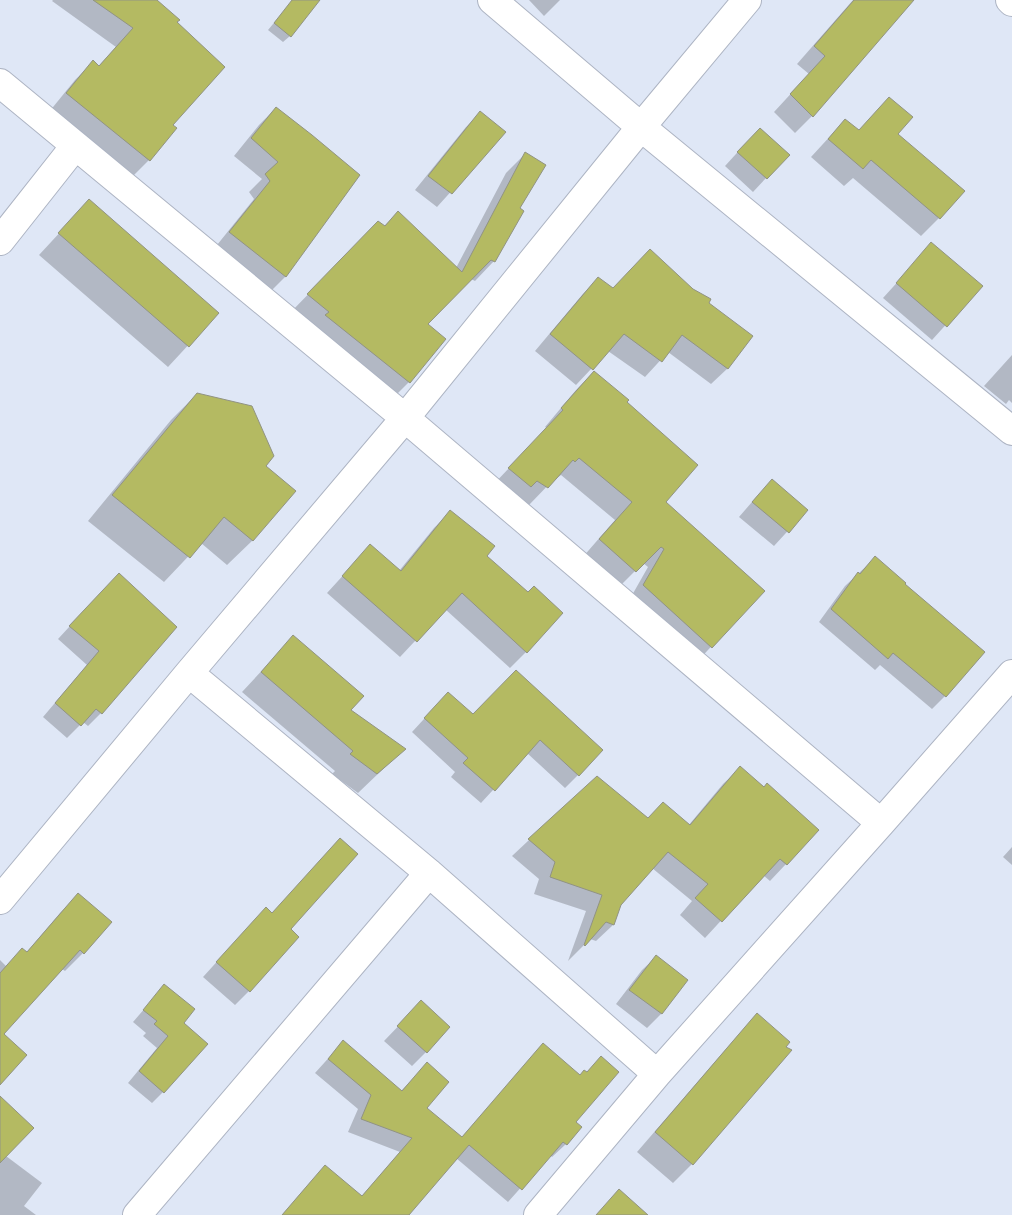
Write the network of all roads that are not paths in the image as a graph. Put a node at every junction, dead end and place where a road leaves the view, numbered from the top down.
1 (492, 0) edge
2 (747, 0) edge
3 (0, 83) edge
4 (641, 127) junction
5 (75, 146) junction
6 (0, 241) edge
7 (405, 418) junction
8 (1012, 431) edge
9 (189, 673) junction
10 (1012, 674) edge
11 (881, 823) junction
12 (430, 874) junction
13 (0, 900) edge
14 (657, 1074) junction
15 (137, 1215) edge
16 (538, 1215) edge

1 - 4 street
2 - 4 street
3 - 5 street
4 - 7 street
4 - 8 street
5 - 6 street
5 - 7 street
7 - 9 street
7 - 11 street
9 - 12 street
9 - 13 street
10 - 11 street
11 - 14 street
12 - 14 street
12 - 15 street
14 - 16 street

